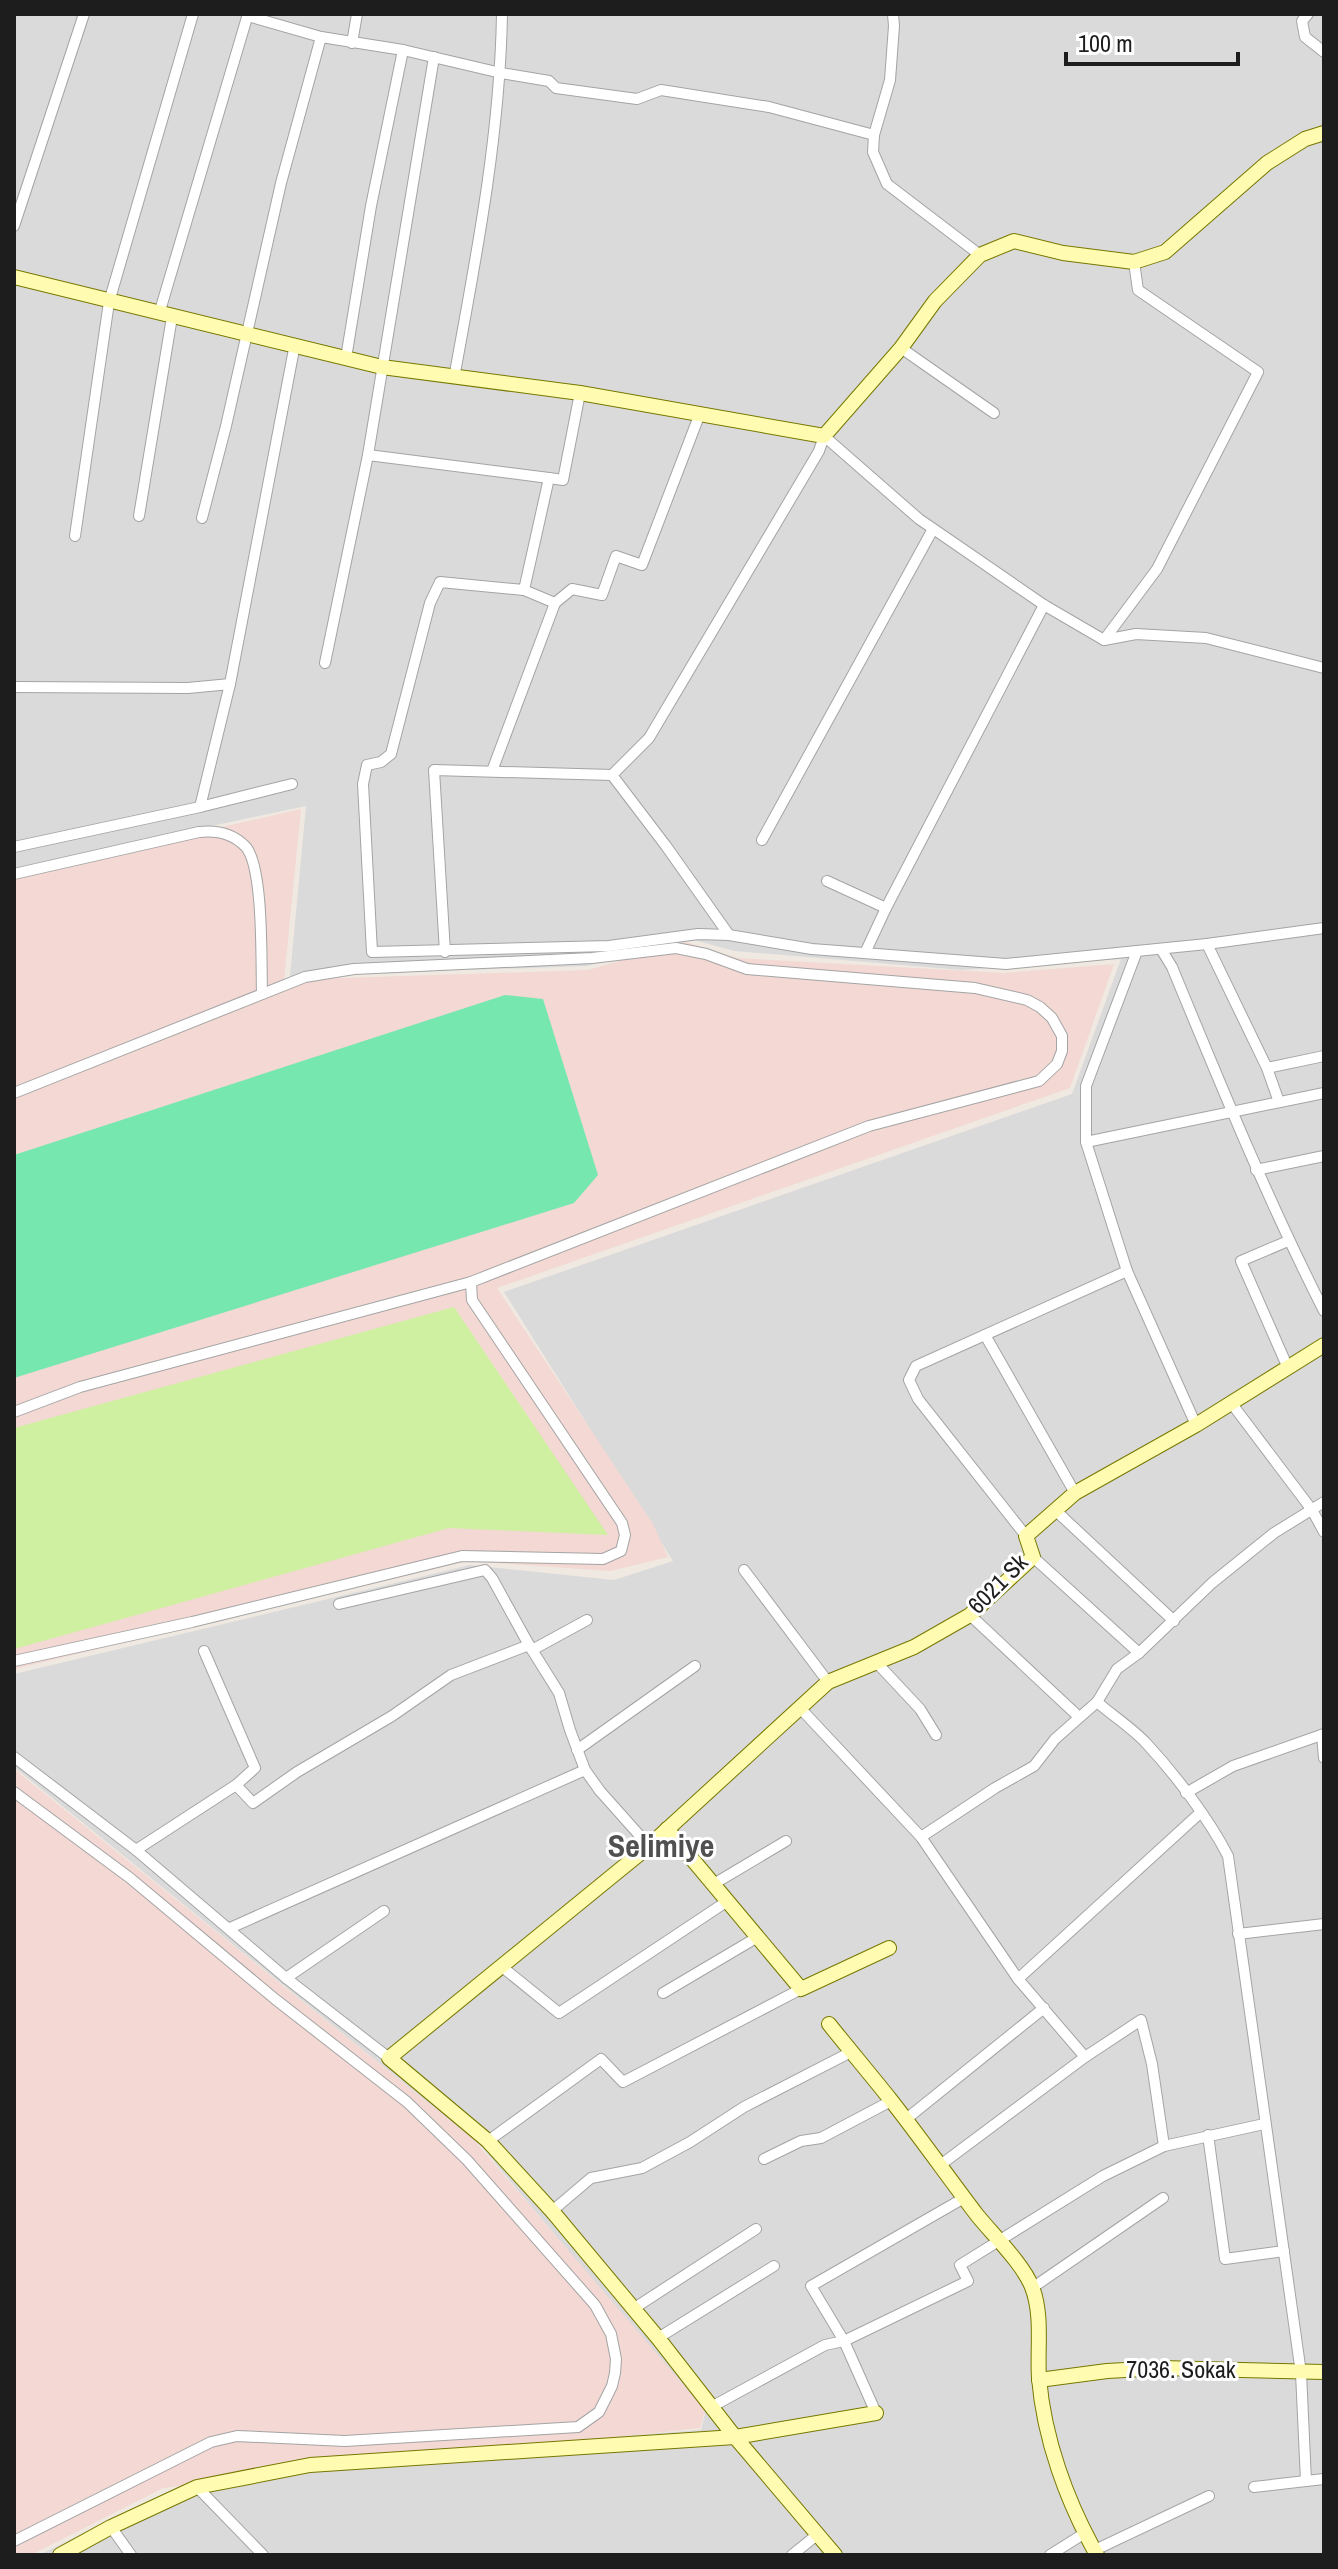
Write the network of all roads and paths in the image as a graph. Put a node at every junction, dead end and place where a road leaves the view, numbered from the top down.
1 (84, 14) edge
2 (193, 14) edge
3 (357, 14) edge
4 (502, 14) edge
5 (893, 14) edge
6 (1308, 14) edge
7 (248, 15) edge
8 (321, 37) junction
9 (352, 43) junction
10 (403, 50) junction
11 (1324, 52) edge
12 (434, 57) junction
13 (501, 73) junction
14 (1324, 133) edge
15 (874, 135) junction
16 (14, 226) edge
17 (980, 255) junction
18 (1134, 262) junction
19 (14, 277) edge
20 (109, 302) junction
21 (165, 316) junction
22 (248, 333) junction
23 (295, 344) junction
24 (901, 348) junction
25 (346, 358) junction
26 (382, 367) junction
27 (454, 378) junction
28 (580, 393) junction
29 (994, 413) dead end
30 (699, 416) junction
31 (824, 436) junction
32 (368, 455) junction
33 (549, 478) junction
34 (139, 516) dead end
35 (202, 518) dead end
36 (933, 529) junction
37 (75, 536) dead end
38 (524, 590) junction
39 (555, 603) junction
40 (1044, 605) junction
41 (1104, 640) junction
42 (325, 663) dead end
43 (1324, 668) edge
44 (230, 684) junction
45 (14, 687) edge
46 (492, 771) junction
47 (612, 775) junction
48 (292, 784) dead end
49 (200, 807) junction
50 (762, 840) dead end
51 (14, 847) edge
52 (14, 874) edge
53 (827, 881) dead end
54 (886, 908) junction
55 (1323, 931) edge
56 (729, 935) junction
57 (1207, 944) junction
58 (1161, 949) junction
59 (1137, 951) junction
60 (445, 952) junction
61 (865, 953) junction
62 (262, 994) junction
63 (1324, 1056) edge
64 (1267, 1068) junction
65 (14, 1093) edge
66 (1324, 1093) edge
67 (1279, 1102) junction
68 (1232, 1113) junction
69 (1086, 1142) junction
70 (1324, 1156) edge
71 (1256, 1170) junction
72 (1288, 1241) junction
73 (1127, 1271) junction
74 (471, 1282) junction
75 (1324, 1311) edge
76 (985, 1335) junction
77 (1324, 1345) edge
78 (1288, 1368) junction
79 (1232, 1404) junction
80 (14, 1412) edge
81 (1196, 1425) junction
82 (1075, 1493) junction
83 (1324, 1502) edge
84 (1055, 1510) junction
85 (1312, 1510) junction
86 (1324, 1532) edge
87 (1026, 1536) junction
88 (1033, 1557) junction
89 (744, 1570) dead end
90 (339, 1604) dead end
91 (970, 1615) junction
92 (587, 1620) dead end
93 (1174, 1621) junction
94 (531, 1648) junction
95 (204, 1651) dead end
96 (1139, 1653) junction
97 (14, 1661) edge
98 (876, 1662) junction
99 (695, 1666) dead end
100 (828, 1682) junction
101 (1097, 1702) junction
102 (801, 1709) junction
103 (1079, 1717) junction
104 (1323, 1734) edge
105 (936, 1735) dead end
106 (577, 1750) junction
107 (14, 1757) edge
108 (1324, 1758) edge
109 (585, 1770) junction
110 (236, 1785) junction
111 (14, 1792) edge
112 (1186, 1793) junction
113 (1200, 1813) junction
114 (667, 1829) junction
115 (921, 1837) junction
116 (786, 1841) dead end
117 (649, 1846) junction
118 (136, 1850) junction
119 (712, 1885) junction
120 (726, 1902) junction
121 (384, 1911) dead end
122 (1324, 1924) edge
123 (230, 1928) junction
124 (1238, 1934) junction
125 (756, 1938) junction
126 (889, 1948) dead end
127 (501, 1966) junction
128 (286, 1978) junction
129 (1018, 1979) junction
130 (801, 1989) junction
131 (663, 1993) dead end
132 (1044, 2008) junction
133 (829, 2024) dead end
134 (851, 2052) junction
135 (1085, 2057) junction
136 (389, 2058) junction
137 (891, 2101) junction
138 (905, 2120) junction
139 (1264, 2124) junction
140 (1208, 2135) junction
141 (488, 2141) junction
142 (1164, 2146) junction
143 (764, 2159) dead end
144 (939, 2166) junction
145 (964, 2198) junction
146 (1163, 2198) dead end
147 (552, 2211) junction
148 (756, 2229) dead end
149 (998, 2242) junction
150 (1284, 2251) junction
151 (774, 2266) dead end
152 (1032, 2288) junction
153 (633, 2309) junction
154 (658, 2338) junction
155 (844, 2341) junction
156 (1324, 2372) edge
157 (1301, 2373) junction
158 (1039, 2380) junction
159 (713, 2406) junction
160 (876, 2413) joint
161 (735, 2437) junction
162 (1324, 2479) edge
163 (1306, 2481) junction
164 (197, 2487) junction
165 (1254, 2487) dead end
166 (1209, 2496) dead end
167 (111, 2527) junction
168 (1085, 2533) junction
169 (818, 2534) junction
170 (14, 2541) edge
171 (1096, 2553) edge
172 (60, 2555) edge
173 (131, 2555) edge
174 (263, 2555) edge
175 (792, 2555) edge
176 (835, 2555) edge
177 (1050, 2555) edge

1 - 16 street
2 - 20 street
3 - 9 street
4 - 13 street
5 - 15 street
6 - 11 street
7 - 8 street
7 - 21 street
8 - 9 street
8 - 22 street
9 - 10 street
10 - 12 street
10 - 25 street
12 - 13 street
12 - 26 street
13 - 15 street
13 - 27 street
14 - 18 street
15 - 17 street
17 - 18 street
17 - 24 street
18 - 41 street
19 - 20 street
20 - 21 street
20 - 37 street
21 - 22 street
21 - 34 street
22 - 23 street
22 - 35 street
23 - 25 street
23 - 44 street
24 - 29 street
24 - 31 street
25 - 26 street
26 - 27 street
26 - 32 street
27 - 28 street
28 - 30 street
28 - 33 street
30 - 31 street
30 - 39 street
31 - 36 street
31 - 47 street
32 - 33 street
32 - 42 street
33 - 38 street
36 - 40 street
36 - 50 street
38 - 39 street
38 - 60 street
39 - 46 street
40 - 41 street
40 - 54 street
41 - 43 street
44 - 45 street
44 - 49 street
46 - 47 street
46 - 60 street
47 - 56 street
48 - 49 street
49 - 51 street
52 - 62 street
53 - 54 street
54 - 61 street
55 - 57 street
56 - 60 street
56 - 61 street
57 - 58 street
57 - 64 street
58 - 59 street
58 - 68 street
59 - 61 street
59 - 69 street
62 - 65 street
62 - 74 street
63 - 64 street
64 - 67 street
66 - 67 street
67 - 68 street
68 - 69 street
68 - 71 street
69 - 73 street
70 - 71 street
71 - 72 street
72 - 75 street
72 - 78 street
73 - 76 street
73 - 81 street
74 - 80 street
74 - 97 street
76 - 82 street
76 - 87 street
77 - 78 street, 6021 Sk
78 - 79 street, 6021 Sk
79 - 81 street, 6021 Sk
79 - 85 street
81 - 82 street, 6021 Sk
82 - 84 street, 6021 Sk
83 - 85 street
84 - 87 street, 6021 Sk
84 - 93 street
85 - 86 street
85 - 93 street
87 - 88 street, 6021 Sk
88 - 91 street, 6021 Sk
88 - 96 street
89 - 100 street
90 - 94 street
91 - 98 street, 6021 Sk
91 - 103 street
92 - 94 street
93 - 96 street
94 - 106 street
94 - 110 street
95 - 110 street
96 - 101 street
98 - 100 street, 6021 Sk
98 - 105 street
99 - 106 street
100 - 102 street, 6021 Sk
101 - 103 street
101 - 112 street
102 - 114 street, 6021 Sk
102 - 115 street
103 - 115 street
104 - 108 street
104 - 112 street
106 - 109 street
107 - 118 street
109 - 117 street
109 - 123 street
110 - 118 street
111 - 170 street
112 - 113 street
113 - 124 street
113 - 129 street
114 - 117 street, 6021 Sk
114 - 119 street
115 - 129 street
116 - 119 street
117 - 127 street, 6021 Sk
118 - 123 street
119 - 120 street
120 - 125 street
120 - 127 street
121 - 128 street
122 - 124 street
123 - 128 street
124 - 139 street
125 - 130 street
125 - 131 street
126 - 130 street
127 - 136 street, 6021 Sk
128 - 136 street
129 - 132 street
130 - 141 street
132 - 135 street
132 - 138 street
133 - 134 street
134 - 137 street
134 - 147 street
135 - 142 street
135 - 144 street
136 - 141 street
137 - 138 street
137 - 143 street
138 - 144 street
139 - 140 street
139 - 150 street
140 - 142 street
140 - 150 street
141 - 147 street
142 - 149 street
144 - 145 street
145 - 149 street
145 - 155 street
146 - 152 street
147 - 153 street
148 - 153 street
149 - 152 street
149 - 155 street
150 - 157 street
151 - 154 street
152 - 158 street
153 - 154 street
154 - 159 street
155 - 159 street
155 - 160 street
156 - 157 street, 7036. Sokak
157 - 158 street, 7036. Sokak
157 - 163 street
158 - 168 street
159 - 161 street
160 - 161 street
161 - 164 street
161 - 169 street
162 - 163 street
163 - 165 street
164 - 167 street
164 - 174 street
166 - 171 street
167 - 172 street
167 - 173 street
168 - 171 street
168 - 177 street
169 - 175 street
169 - 176 street

